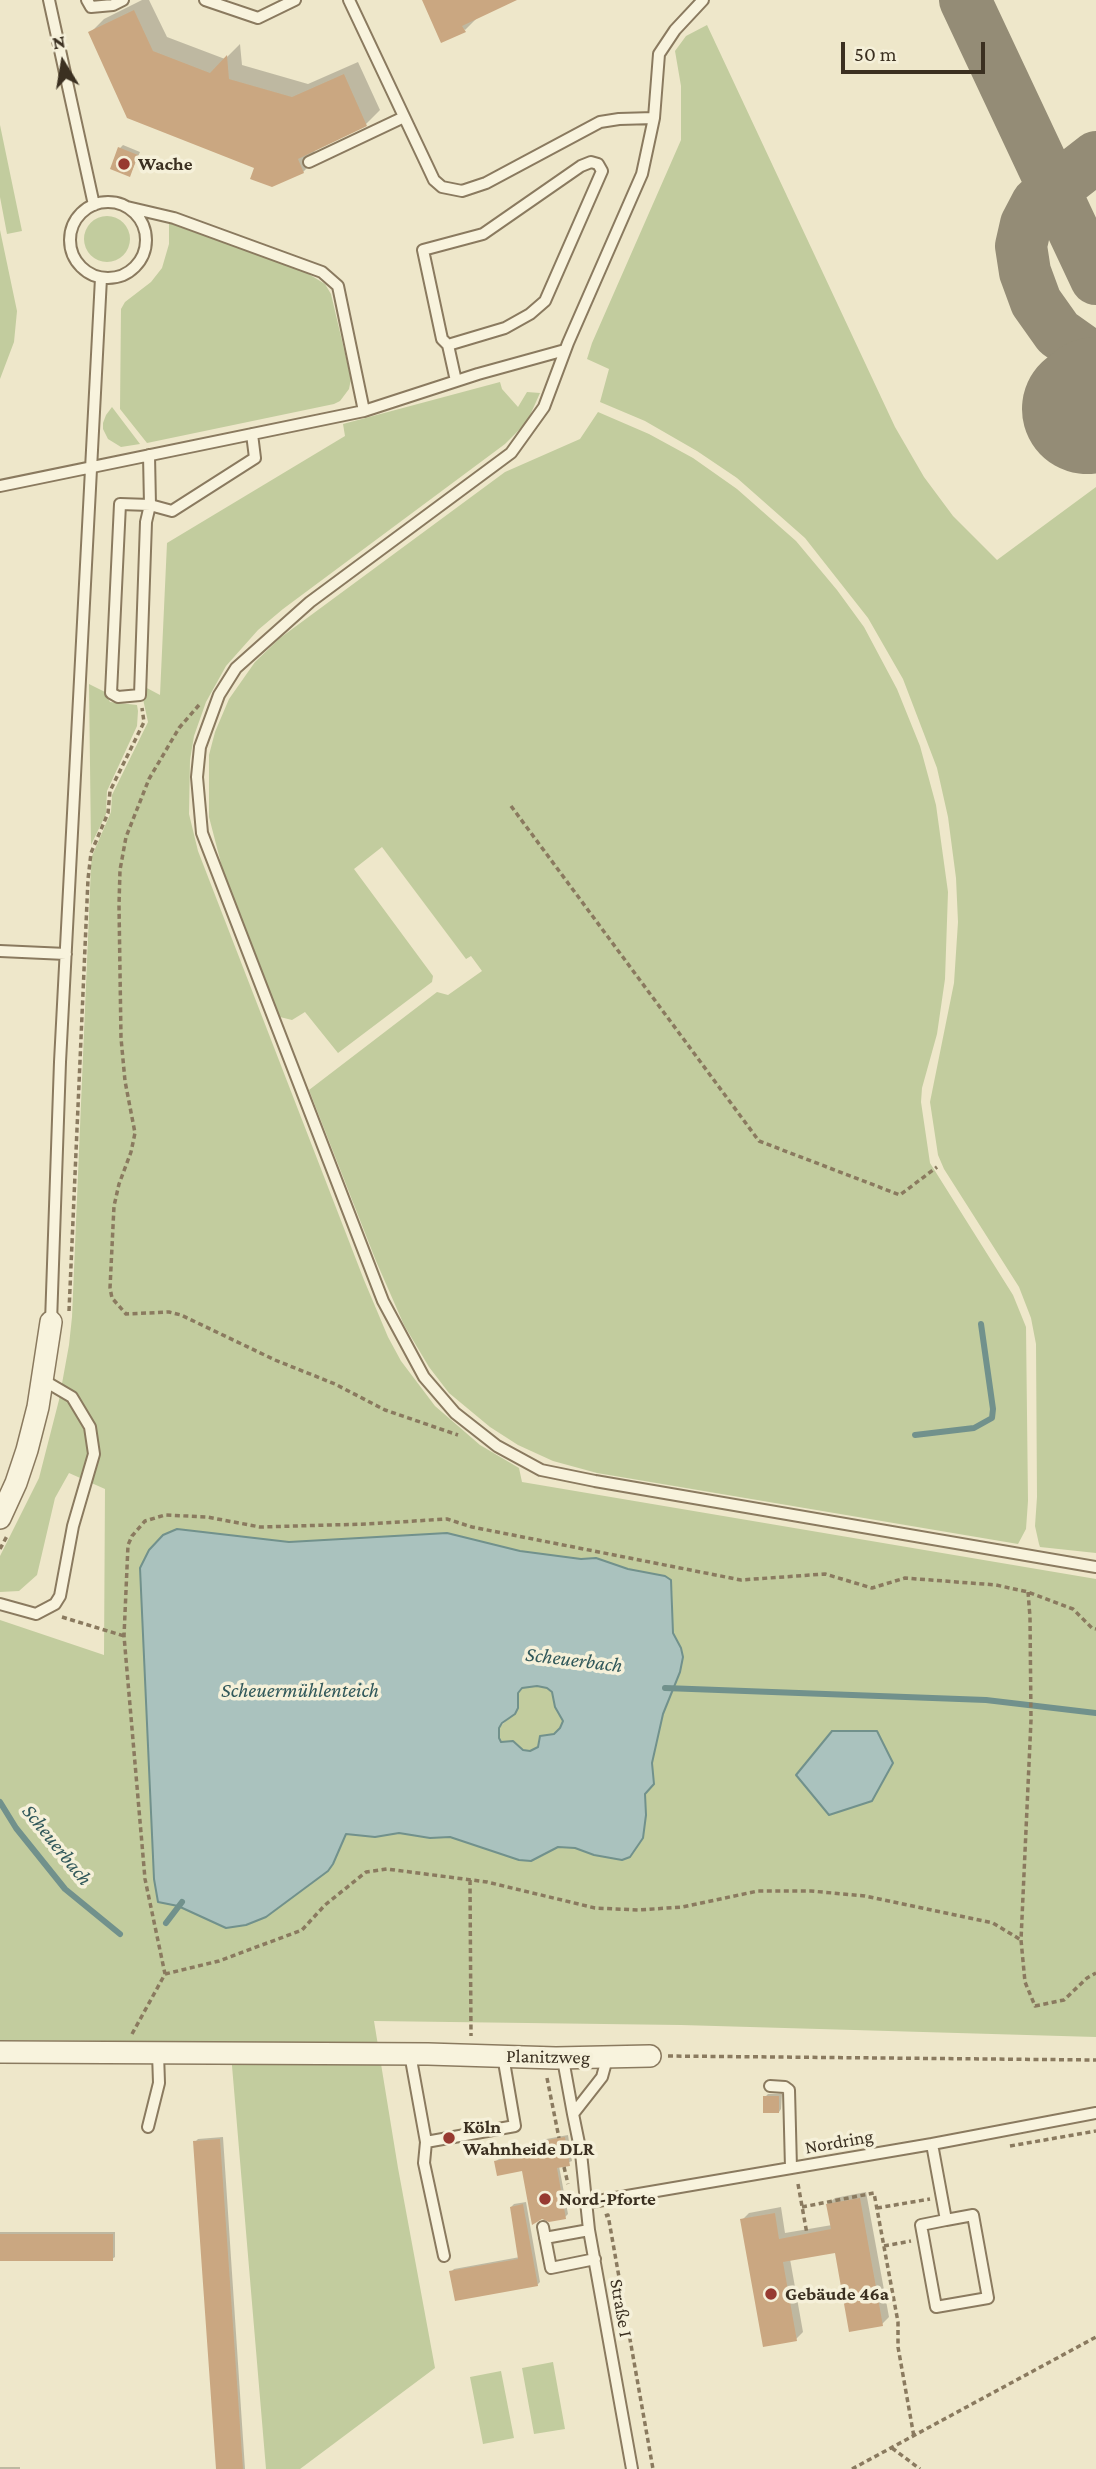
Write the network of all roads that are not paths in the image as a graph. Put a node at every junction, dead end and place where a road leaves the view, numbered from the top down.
1 (49, 0) edge
2 (87, 0) edge
3 (123, 0) edge
4 (205, 0) edge
5 (295, 0) edge
6 (349, 0) edge
7 (703, 0) edge
8 (404, 117) junction
9 (654, 118) junction
10 (309, 162) dead end
11 (94, 205) junction
12 (127, 208) junction
13 (101, 278) junction
14 (448, 345) junction
15 (565, 350) junction
16 (456, 381) junction
17 (364, 411) junction
18 (252, 434) junction
19 (149, 455) junction
20 (90, 468) junction
21 (0, 486) edge
22 (150, 505) junction
23 (0, 951) edge
24 (66, 954) junction
25 (60, 1317) joint
26 (43, 1380) junction
27 (0, 1518) edge
28 (1096, 1567) edge
29 (0, 1604) edge
30 (0, 2052) edge
31 (158, 2053) junction
32 (410, 2054) junction
33 (503, 2056) junction
34 (650, 2056) road end
35 (598, 2057) junction
36 (550, 2066) junction
37 (770, 2086) dead end
38 (1096, 2113) edge
39 (573, 2114) junction
40 (148, 2127) dead end
41 (426, 2142) junction
42 (932, 2144) junction
43 (791, 2168) junction
44 (586, 2203) junction
45 (946, 2220) junction
46 (589, 2225) junction
47 (444, 2256) dead end
48 (595, 2259) junction
49 (632, 2469) edge

1 - 11 lane
2 - 3 lane
4 - 5 lane
6 - 8 lane
7 - 9 lane
8 - 9 lane
8 - 10 lane
9 - 15 lane
11 - 12 lane
11 - 13 lane
12 - 13 lane
12 - 17 lane
13 - 20 lane
14 - 14 lane
14 - 16 lane
15 - 16 lane
15 - 28 lane
16 - 17 lane
17 - 18 lane
18 - 19 lane
18 - 22 lane
19 - 20 lane
19 - 22 lane
20 - 21 lane
20 - 24 lane
22 - 22 lane
23 - 24 lane
24 - 25 lane
25 - 26 street
26 - 27 street
26 - 29 lane
30 - 31 street, Planitzweg
31 - 32 street, Planitzweg
31 - 40 lane
32 - 33 street, Planitzweg
32 - 41 lane
33 - 36 street, Planitzweg
33 - 41 lane
34 - 35 street, Planitzweg
35 - 36 street, Planitzweg
35 - 39 lane
36 - 39 lane, Straße I
37 - 43 lane
38 - 42 lane, Nordring
39 - 44 lane, Straße I
41 - 47 lane
42 - 43 lane, Nordring
42 - 45 lane
43 - 44 lane, Nordring
44 - 46 lane, Straße I
45 - 45 lane
46 - 48 lane, Straße I
46 - 48 lane
48 - 49 lane, Straße I

